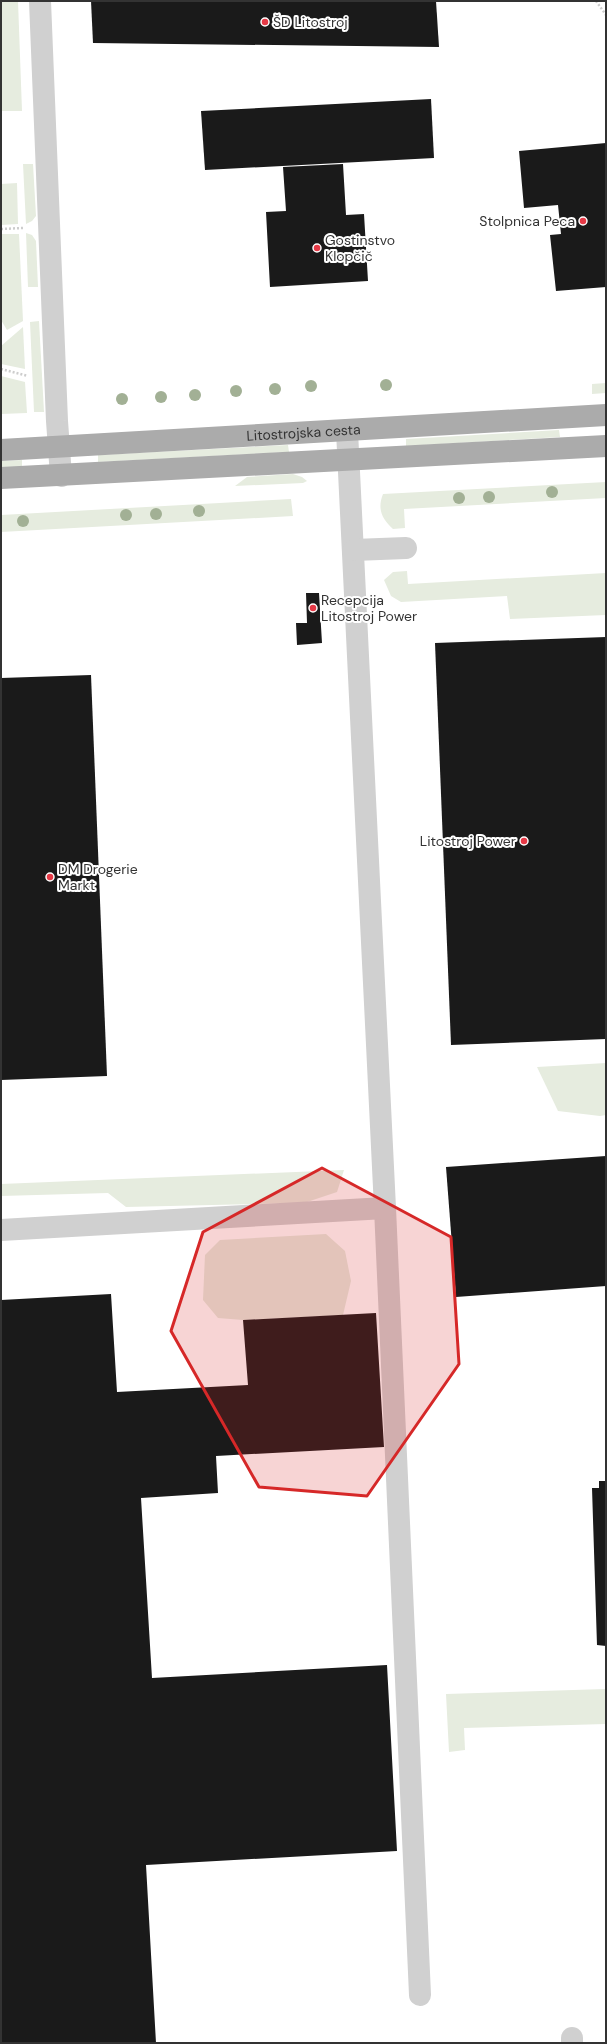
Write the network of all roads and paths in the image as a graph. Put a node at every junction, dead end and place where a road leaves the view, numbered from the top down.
1 (40, 1) edge
2 (596, 1) edge
3 (606, 15) edge
4 (1, 369) edge
5 (29, 376) dead end
6 (606, 415) edge
7 (585, 416) junction
8 (347, 431) junction
9 (596, 446) edge
10 (60, 448) junction
11 (1, 450) edge
12 (349, 460) junction
13 (61, 476) junction
14 (1, 478) edge
15 (406, 548) dead end
16 (354, 550) junction
17 (385, 1208) junction
18 (1, 1230) edge
19 (420, 1995) dead end

1 - 10 street
2 - 3 path
4 - 5 path
6 - 7 main road, Litostrojska cesta
7 - 8 main road, Litostrojska cesta
7 - 9 main road
8 - 10 main road, Litostrojska cesta
8 - 12 street
9 - 12 main road, Litostrojska cesta
10 - 11 main road, Litostrojska cesta
10 - 13 street
12 - 13 main road, Litostrojska cesta
12 - 16 street
13 - 14 main road, Litostrojska cesta
15 - 16 street
16 - 17 street
17 - 18 street
17 - 19 street

